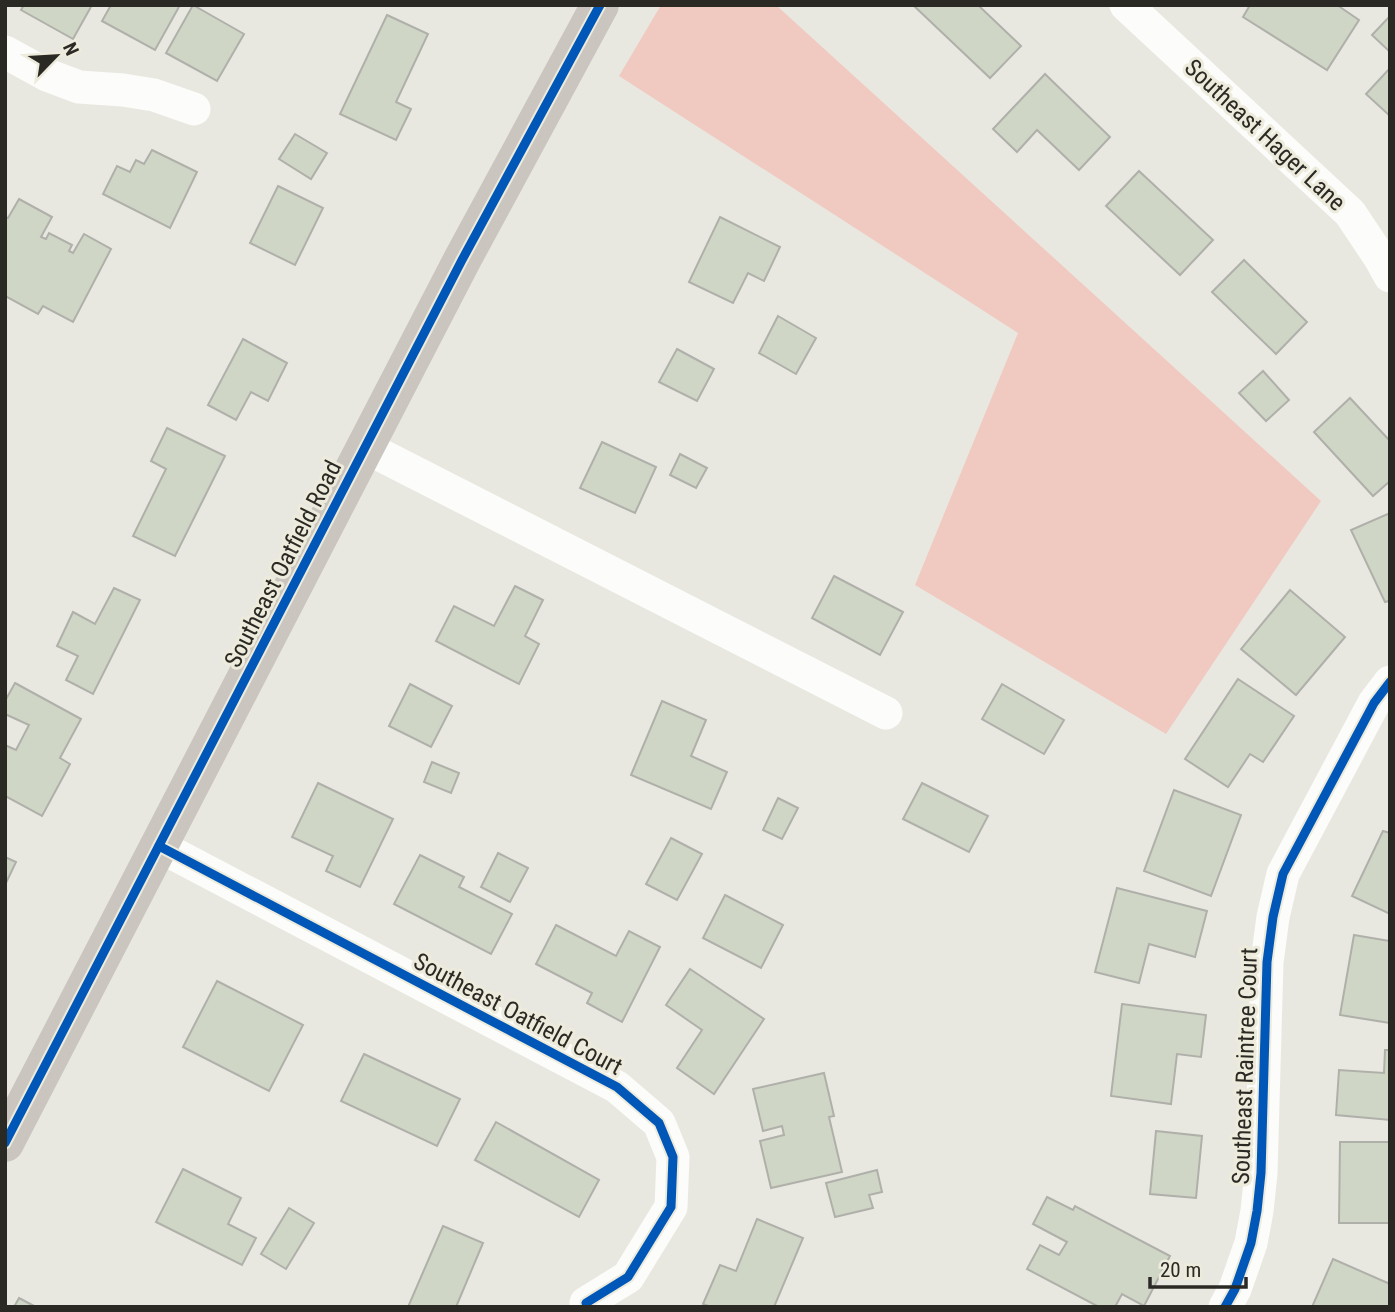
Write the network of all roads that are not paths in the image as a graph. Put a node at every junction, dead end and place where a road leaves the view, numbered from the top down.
1 (600, 5) edge
2 (1126, 5) edge
3 (5, 52) edge
4 (194, 108) dead end
5 (1390, 276) edge
6 (365, 447) junction
7 (1390, 682) edge
8 (886, 713) dead end
9 (159, 846) junction
10 (5, 1143) edge
11 (586, 1303) dead end
12 (1225, 1307) edge

1 - 6 main road, Southeast Oatfield Road
2 - 5 street, Southeast Hager Lane
3 - 4 street
6 - 8 street
6 - 9 main road, Southeast Oatfield Road
7 - 12 street, Southeast Raintree Court
9 - 10 main road, Southeast Oatfield Road
9 - 11 street, Southeast Oatfield Court

